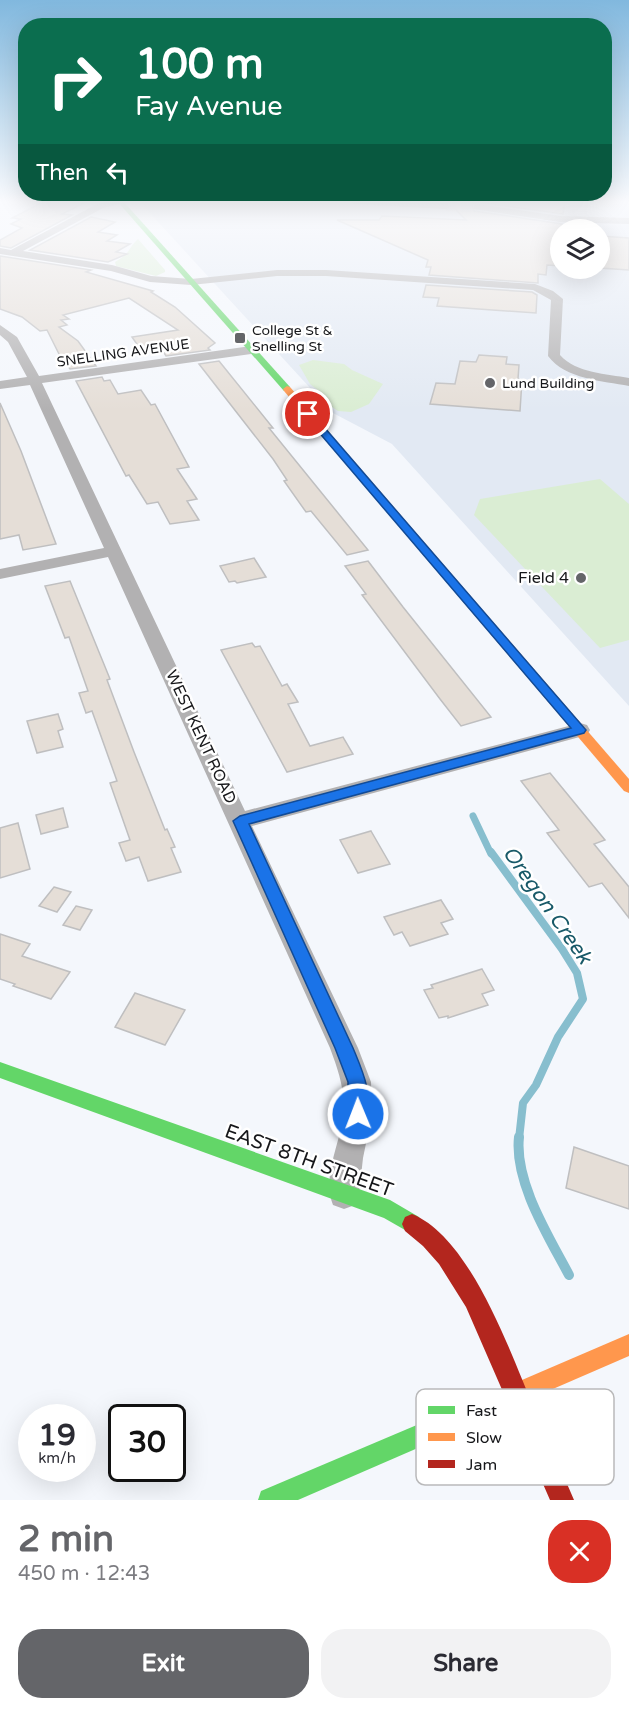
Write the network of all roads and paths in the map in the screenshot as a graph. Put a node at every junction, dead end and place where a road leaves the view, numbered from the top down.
1 (122, 271) edge
2 (182, 271) edge
3 (191, 282) junction
4 (0, 329) edge
5 (251, 350) junction
6 (34, 381) junction
7 (629, 382) edge
8 (0, 385) edge
9 (114, 551) junction
10 (0, 574) edge
11 (580, 730) junction
12 (629, 788) edge
13 (240, 821) junction
14 (0, 1070) edge
15 (344, 1194) junction
16 (629, 1345) edge
17 (513, 1389) edge
18 (527, 1389) edge
19 (416, 1437) edge
20 (555, 1485) edge
21 (270, 1500) edge
22 (562, 1500) edge

1 - 3 street
2 - 3 street
3 - 5 street
3 - 7 street
4 - 6 street, WEST KENT ROAD
5 - 6 street, SNELLING AVENUE
5 - 11 street
6 - 8 street, SNELLING AVENUE
6 - 9 street, WEST KENT ROAD
9 - 10 street
9 - 13 street, WEST KENT ROAD
11 - 12 street
11 - 13 street
13 - 15 street, WEST KENT ROAD
14 - 15 street, EAST 8TH STREET
15 - 17 street, EAST 8TH STREET
16 - 18 street
19 - 21 street
20 - 22 street, EAST 8TH STREET

